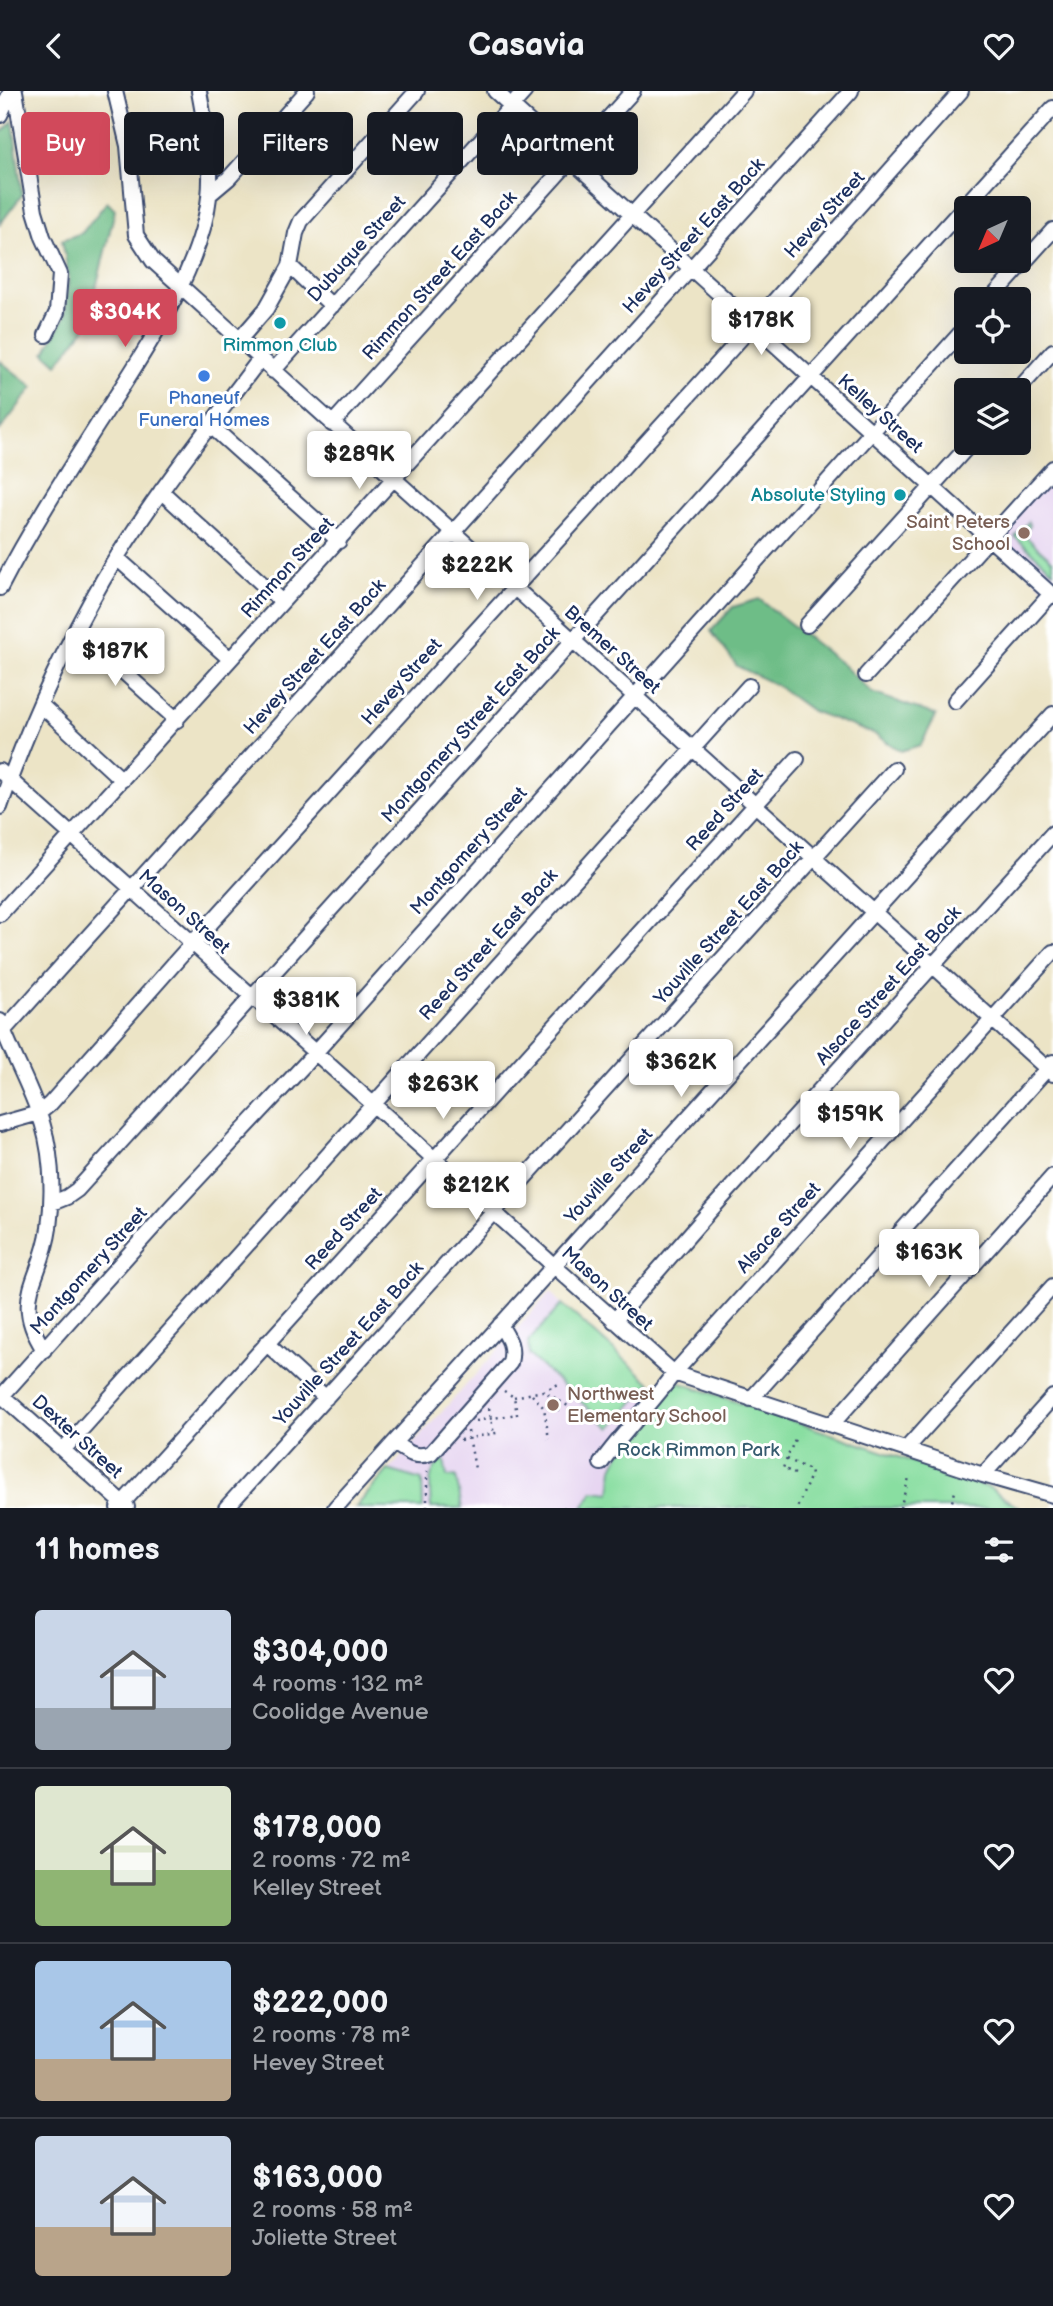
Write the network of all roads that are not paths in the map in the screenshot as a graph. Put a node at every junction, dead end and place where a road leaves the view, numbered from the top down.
1 (13, 91) edge
2 (115, 91) edge
3 (199, 91) edge
4 (307, 91) edge
5 (418, 91) edge
6 (495, 91) edge
7 (525, 91) edge
8 (633, 91) edge
9 (744, 91) edge
10 (851, 91) edge
11 (961, 91) edge
12 (512, 106) junction
13 (1053, 108) edge
14 (519, 112) edge
15 (614, 112) edge
16 (0, 115) edge
17 (557, 175) edge
18 (587, 175) edge
19 (210, 194) junction
20 (632, 216) junction
21 (1053, 230) edge
22 (290, 266) junction
23 (690, 270) junction
24 (179, 286) junction
25 (1002, 287) edge
26 (332, 306) junction
27 (752, 326) junction
28 (46, 335) dead end
29 (239, 340) junction
30 (954, 340) edge
31 (1053, 351) edge
32 (260, 359) junction
33 (273, 371) junction
34 (1029, 378) edge
35 (811, 379) junction
36 (332, 424) junction
37 (210, 425) junction
38 (871, 433) junction
39 (960, 455) edge
40 (1053, 468) edge
41 (393, 479) junction
42 (931, 487) junction
43 (161, 491) junction
44 (453, 533) junction
45 (989, 538) junction
46 (339, 541) junction
47 (117, 558) junction
48 (514, 587) junction
49 (0, 588) edge
50 (1052, 595) edge
51 (282, 602) junction
52 (807, 625) dead end
53 (77, 630) junction
54 (573, 641) junction
55 (230, 659) junction
56 (866, 675) dead end
57 (749, 686) dead end
58 (634, 695) junction
59 (955, 701) dead end
60 (41, 705) junction
61 (1053, 714) edge
62 (177, 720) junction
63 (692, 748) junction
64 (797, 759) dead end
65 (894, 769) dead end
66 (5, 775) edge
67 (122, 780) junction
68 (756, 805) junction
69 (0, 807) edge
70 (1053, 833) edge
71 (71, 835) junction
72 (814, 857) junction
73 (130, 889) junction
74 (873, 911) junction
75 (0, 914) edge
76 (192, 944) junction
77 (1053, 952) edge
78 (933, 966) junction
79 (251, 997) junction
80 (993, 1019) junction
81 (2, 1025) edge
82 (315, 1054) junction
83 (1051, 1068) edge
84 (373, 1105) junction
85 (39, 1113) junction
86 (0, 1124) edge
87 (432, 1159) junction
88 (1053, 1176) edge
89 (52, 1203) junction
90 (492, 1213) junction
91 (553, 1266) junction
92 (1053, 1286) edge
93 (614, 1321) junction
94 (500, 1325) junction
95 (266, 1343) junction
96 (44, 1350) junction
97 (674, 1373) junction
98 (1, 1396) edge
99 (1053, 1397) edge
100 (326, 1398) junction
101 (751, 1399) junction
102 (832, 1425) junction
103 (394, 1443) junction
104 (907, 1448) junction
105 (62, 1450) junction
106 (601, 1463) dead end
107 (983, 1475) junction
108 (1053, 1495) edge
109 (123, 1506) edge
110 (226, 1508) edge
111 (335, 1508) edge

1 - 16 street
1 - 28 street
2 - 24 street, Bremer Street
3 - 19 street
4 - 19 street
5 - 22 street
6 - 12 street, Kelley Street
7 - 12 street, Dubuque Street
8 - 15 street, Rimmon Street East Back
9 - 20 street, Rimmon Street
10 - 23 street, Hevey Street East Back
11 - 27 street, Hevey Street
12 - 14 street, Kelley Street
12 - 26 street, Dubuque Street
13 - 35 street, Montgomery Street East Back
17 - 36 street, Rimmon Street East Back
18 - 20 street, Kelley Street
19 - 24 street
20 - 23 street, Kelley Street
20 - 41 street, Rimmon Street
21 - 25 street
22 - 26 street
22 - 29 street
23 - 27 street, Kelley Street
23 - 44 street, Hevey Street East Back
24 - 29 street, Bremer Street
24 - 49 street
26 - 33 street, Dubuque Street
27 - 35 street, Kelley Street
27 - 48 street, Hevey Street
29 - 32 street, Bremer Street
30 - 38 street, Montgomery Street
31 - 34 street
32 - 33 street, Bremer Street
32 - 37 street
33 - 36 street, Bremer Street
35 - 38 street, Kelley Street
35 - 54 street, Montgomery Street East Back
36 - 41 street, Bremer Street
37 - 43 street
37 - 46 street
38 - 42 street, Kelley Street
38 - 58 street, Montgomery Street
39 - 42 street
40 - 45 street
41 - 44 street, Bremer Street
41 - 46 street, Rimmon Street
42 - 45 street, Kelley Street
42 - 52 street
43 - 47 street
43 - 51 street
44 - 48 street, Bremer Street
44 - 73 street, Hevey Street East Back
45 - 50 street, Kelley Street
45 - 56 street
46 - 51 street, Rimmon Street
47 - 53 street
47 - 55 street
48 - 54 street, Bremer Street
48 - 76 street, Hevey Street
50 - 59 street
51 - 55 street, Rimmon Street
53 - 60 street
53 - 62 street
54 - 58 street, Bremer Street
54 - 79 street, Montgomery Street East Back
55 - 62 street, Rimmon Street
57 - 63 street, Reed Street East Back
58 - 63 street, Bremer Street
58 - 82 street, Montgomery Street
60 - 66 street
60 - 67 street
61 - 74 street, Youville Street
62 - 67 street, Rimmon Street
63 - 68 street, Bremer Street
63 - 84 street, Reed Street East Back
64 - 68 street, Reed Street
65 - 72 street, Youville Street East Back
66 - 69 street
66 - 71 street, Mason Street
67 - 71 street, Rimmon Street
68 - 72 street, Bremer Street
68 - 87 street, Reed Street
70 - 78 street, Alsace Street East Back
71 - 73 street, Mason Street
71 - 75 street, Rimmon Street
72 - 74 street, Bremer Street
72 - 90 street, Youville Street East Back
73 - 76 street, Mason Street
73 - 81 street, Hevey Street East Back
74 - 78 street, Bremer Street
74 - 91 street, Youville Street
76 - 79 street, Mason Street
76 - 85 street, Hevey Street
77 - 80 street, Alsace Street
78 - 80 street, Bremer Street
78 - 93 street, Alsace Street East Back
79 - 82 street, Mason Street
79 - 89 street, Montgomery Street East Back
80 - 83 street, Bremer Street
80 - 97 street, Alsace Street
81 - 85 street
82 - 84 street, Mason Street
82 - 96 street, Montgomery Street
83 - 101 street
84 - 87 street, Mason Street
84 - 105 street, Reed Street East Back
85 - 86 street
85 - 89 street
87 - 90 street, Mason Street
87 - 95 street, Reed Street
88 - 102 street
89 - 96 street
90 - 91 street, Mason Street
90 - 100 street, Youville Street East Back
91 - 93 street, Mason Street
91 - 94 street, Youville Street
92 - 104 street
93 - 97 street, Mason Street
94 - 103 street, Youville Street
94 - 103 street
95 - 100 street
95 - 109 street, Reed Street
96 - 98 street, Montgomery Street
97 - 101 street, Mason Street
97 - 106 street, Alsace Street
98 - 105 street, Dexter Street
99 - 107 street
100 - 110 street, Youville Street East Back
101 - 102 street, Mason Street
102 - 104 street, Mason Street
103 - 111 street, Youville Street
104 - 107 street, Mason Street
105 - 109 street, Dexter Street
107 - 108 street, Mason Street

